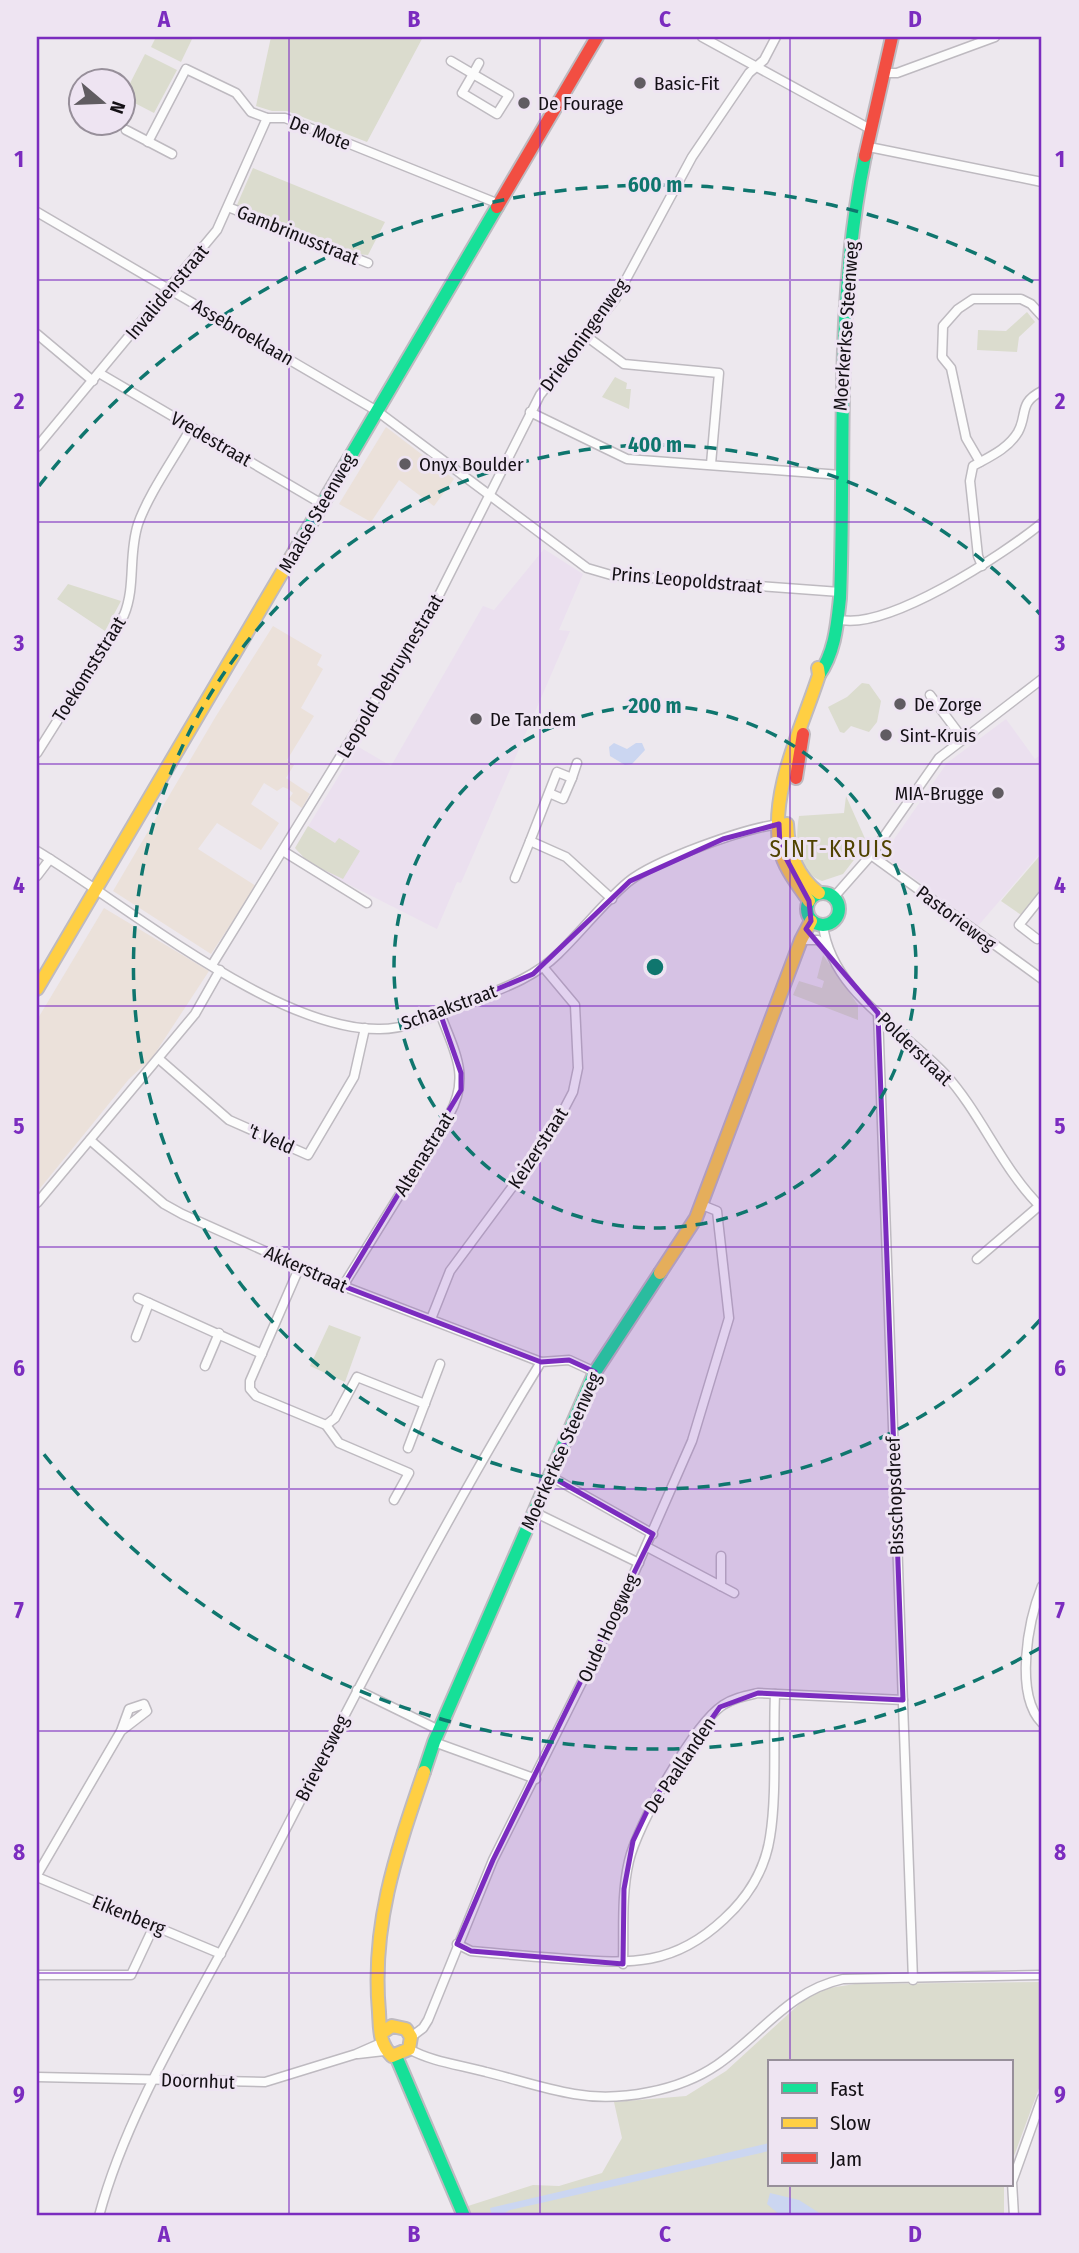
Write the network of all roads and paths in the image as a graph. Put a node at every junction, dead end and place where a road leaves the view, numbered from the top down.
1 (597, 37) edge
2 (702, 37) edge
3 (776, 37) edge
4 (892, 37) edge
5 (995, 37) edge
6 (451, 61) dead end
7 (479, 63) dead end
8 (757, 67) junction
9 (884, 73) junction
10 (473, 74) junction
11 (267, 118) junction
12 (872, 130) junction
13 (136, 135) edge
14 (148, 142) junction
15 (869, 147) junction
16 (172, 154) dead end
17 (1042, 182) edge
18 (499, 204) junction
19 (228, 207) junction
20 (37, 212) edge
21 (368, 263) dead end
22 (170, 290) junction
23 (1042, 316) edge
24 (37, 334) edge
25 (586, 336) junction
26 (96, 377) junction
27 (1042, 391) edge
28 (377, 411) junction
29 (530, 412) junction
30 (191, 428) junction
31 (37, 447) edge
32 (981, 462) junction
33 (710, 464) junction
34 (841, 475) junction
35 (487, 496) junction
36 (322, 505) junction
37 (1042, 523) edge
38 (982, 566) junction
39 (840, 592) junction
40 (837, 619) junction
41 (1042, 679) edge
42 (930, 695) dead end
43 (963, 738) junction
44 (37, 754) edge
45 (577, 763) dead end
46 (572, 778) junction
47 (550, 793) junction
48 (783, 824) junction
49 (530, 841) junction
50 (37, 851) edge
51 (284, 851) junction
52 (871, 855) junction
53 (50, 859) junction
54 (37, 876) edge
55 (515, 878) dead end
56 (96, 888) junction
57 (1042, 896) edge
58 (814, 897) junction
59 (834, 897) junction
60 (612, 899) junction
61 (367, 903) dead end
62 (817, 923) junction
63 (1037, 939) dead end
64 (802, 940) junction
65 (826, 946) junction
66 (212, 965) junction
67 (544, 968) junction
68 (220, 970) junction
69 (1042, 979) edge
70 (37, 989) edge
71 (440, 1013) junction
72 (878, 1013) junction
73 (365, 1028) junction
74 (159, 1059) junction
75 (90, 1140) junction
76 (37, 1203) edge
77 (702, 1205) junction
78 (1041, 1207) edge
79 (977, 1259) dead end
80 (300, 1266) junction
81 (344, 1286) junction
82 (138, 1298) dead end
83 (149, 1303) junction
84 (431, 1319) junction
85 (219, 1334) junction
86 (135, 1337) dead end
87 (262, 1354) junction
88 (541, 1362) junction
89 (440, 1364) dead end
90 (205, 1366) dead end
91 (595, 1372) junction
92 (425, 1404) junction
93 (326, 1425) junction
94 (408, 1448) dead end
95 (550, 1476) junction
96 (394, 1500) dead end
97 (534, 1512) junction
98 (653, 1534) junction
99 (647, 1547) junction
100 (721, 1556) dead end
101 (639, 1563) junction
102 (721, 1586) junction
103 (1042, 1586) edge
104 (734, 1593) dead end
105 (357, 1690) junction
106 (775, 1694) junction
107 (903, 1700) junction
108 (1042, 1723) edge
109 (121, 1731) dead end
110 (437, 1736) junction
111 (536, 1779) junction
112 (37, 1876) edge
113 (154, 1926) junction
114 (457, 1944) junction
115 (221, 1954) junction
116 (623, 1964) junction
117 (37, 1975) edge
118 (1042, 1975) edge
119 (913, 1980) junction
120 (395, 2043) junction
121 (37, 2077) edge
122 (155, 2080) junction
123 (1042, 2098) edge
124 (99, 2216) edge
125 (464, 2216) edge
126 (1014, 2216) edge

1 - 18 street, Maalse Steenweg
2 - 8 street
3 - 8 street, Driekoningenweg
4 - 9 street, Moerkerkse Steenweg
5 - 9 street
6 - 10 street
7 - 10 street
8 - 12 street
8 - 25 street, Driekoningenweg
9 - 12 street, Moerkerkse Steenweg
10 - 10 street
11 - 14 street, De Mote
11 - 18 street, De Mote
11 - 19 street, Invalidenstraat
12 - 15 street, Moerkerkse Steenweg
13 - 14 street
14 - 16 street
15 - 17 street
15 - 34 street, Moerkerkse Steenweg
18 - 28 street, Maalse Steenweg
19 - 21 street, Gambrinusstraat
19 - 22 street, Invalidenstraat
20 - 22 street, Assebroeklaan
22 - 26 street, Invalidenstraat
22 - 28 street, Assebroeklaan
23 - 32 street
24 - 26 street, Vredestraat
25 - 29 street, Driekoningenweg
25 - 33 street
26 - 30 street, Vredestraat
26 - 31 street, Invalidenstraat
27 - 32 street
28 - 35 street, Prins Leopoldstraat
28 - 36 street, Maalse Steenweg
29 - 33 street
29 - 35 street, Driekoningenweg
30 - 36 street, Vredestraat
30 - 44 street, Toekomststraat
32 - 38 street
33 - 34 street
34 - 39 street, Moerkerkse Steenweg
35 - 39 street, Prins Leopoldstraat
35 - 51 street, Leopold Debruynestraat
36 - 56 street, Maalse Steenweg
37 - 38 street
38 - 40 street
39 - 40 street, Moerkerkse Steenweg
40 - 48 street, Moerkerkse Steenweg
41 - 43 street
42 - 43 street
43 - 52 street
45 - 46 street
46 - 47 street
46 - 47 street
47 - 49 street
48 - 58 street, Moerkerkse Steenweg
48 - 60 street, Schaakstraat
49 - 55 street
49 - 60 street
50 - 53 street, Schaakstraat
51 - 61 street
51 - 66 street, Leopold Debruynestraat
52 - 59 street
52 - 69 street, Pastorieweg
53 - 54 street
53 - 56 street, Schaakstraat
56 - 66 street, Schaakstraat
56 - 70 street, Maalse Steenweg
57 - 63 street
58 - 59 street
58 - 62 street
59 - 62 street
60 - 67 street, Schaakstraat
62 - 64 street, Moerkerkse Steenweg
62 - 65 street, Polderstraat
64 - 65 street
64 - 77 street, Moerkerkse Steenweg
65 - 72 street, Polderstraat
66 - 68 street, Schaakstraat
67 - 71 street, Schaakstraat
67 - 84 street, Keizerstraat
68 - 73 street, Schaakstraat
68 - 74 street
71 - 73 street, Schaakstraat
71 - 81 street, Altenastraat
72 - 78 street, Polderstraat
72 - 107 street, Bisschopsdreef
73 - 74 street, 't Veld
74 - 75 street
75 - 76 street
75 - 80 street, Akkerstraat
77 - 91 street, Moerkerkse Steenweg
77 - 98 street, Oude Hoogweg
78 - 79 street, Polderstraat
80 - 81 street, Akkerstraat
80 - 87 street
81 - 84 street, Akkerstraat
82 - 83 street
83 - 85 street
83 - 86 street
84 - 88 street, Akkerstraat
85 - 87 street
85 - 90 street
87 - 93 street
88 - 91 street
88 - 105 street, Brieversweg
89 - 92 street
91 - 95 street, Moerkerkse Steenweg
92 - 93 street
92 - 94 street
93 - 96 street
95 - 97 street, Moerkerkse Steenweg
95 - 98 street
97 - 101 street
97 - 110 street, Moerkerkse Steenweg
98 - 99 street, Oude Hoogweg
99 - 101 street, Oude Hoogweg
99 - 102 street
100 - 102 street
101 - 111 street, Oude Hoogweg
102 - 104 street
103 - 108 street
105 - 110 street
105 - 115 street, Brieversweg
106 - 107 street, De Paallanden
106 - 116 street, De Paallanden
106 - 116 street
107 - 119 street, Bisschopsdreef
109 - 112 street
110 - 111 street
110 - 120 street, Moerkerkse Steenweg
111 - 114 street, Oude Hoogweg
112 - 113 street, Eikenberg
113 - 115 street, Eikenberg
113 - 117 street
114 - 116 street
114 - 120 street, Oude Hoogweg
115 - 122 street, Brieversweg
118 - 119 street
119 - 120 street
120 - 122 street, Doornhut
120 - 125 street, Moerkerkse Steenweg
121 - 122 street, Doornhut
122 - 124 street, Brieversweg
123 - 126 street

